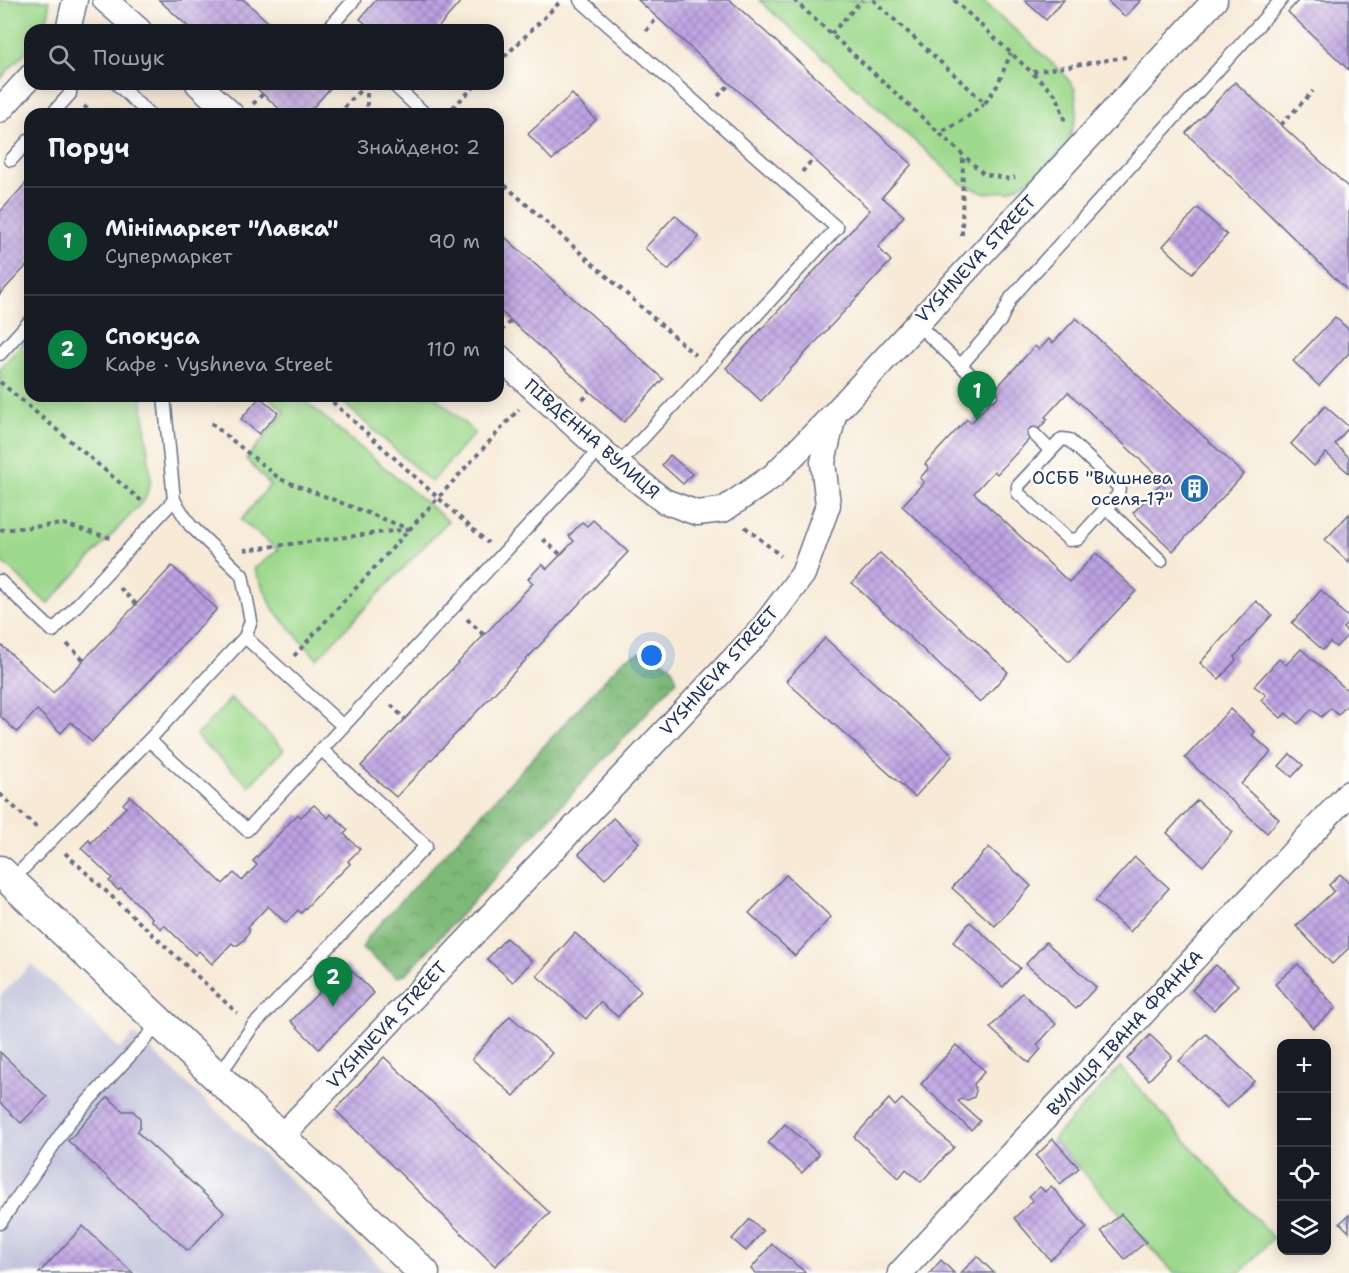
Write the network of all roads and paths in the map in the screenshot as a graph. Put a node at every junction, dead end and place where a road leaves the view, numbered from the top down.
1 (75, 0) edge
2 (105, 0) edge
3 (354, 0) edge
4 (562, 0) edge
5 (580, 0) edge
6 (794, 0) edge
7 (862, 0) edge
8 (873, 0) edge
9 (954, 0) edge
10 (1215, 0) edge
11 (1281, 0) edge
12 (69, 24) edge
13 (132, 24) edge
14 (333, 24) edge
15 (831, 34) junction
16 (1011, 53) junction
17 (1137, 55) dead end
18 (504, 57) edge
19 (1032, 72) junction
20 (24, 85) edge
21 (70, 90) edge
22 (123, 90) edge
23 (205, 90) edge
24 (360, 90) edge
25 (366, 90) edge
26 (399, 90) edge
27 (471, 90) edge
28 (1314, 91) dead end
29 (985, 103) junction
30 (57, 108) edge
31 (143, 108) edge
32 (224, 108) edge
33 (344, 108) edge
34 (367, 108) edge
35 (419, 108) edge
36 (452, 108) edge
37 (0, 111) edge
38 (1281, 125) dead end
39 (1062, 130) dead end
40 (939, 134) junction
41 (24, 145) edge
42 (10, 160) dead end
43 (1019, 176) dead end
44 (504, 184) edge
45 (511, 321) dead end
46 (917, 324) junction
47 (24, 328) edge
48 (504, 329) edge
49 (0, 354) edge
50 (504, 361) edge
51 (961, 365) junction
52 (709, 368) junction
53 (0, 382) edge
54 (536, 390) junction
55 (991, 394) dead end
56 (165, 402) edge
57 (333, 402) edge
58 (835, 413) junction
59 (211, 423) dead end
60 (1034, 434) dead end
61 (600, 449) junction
62 (1050, 450) junction
63 (618, 465) junction
64 (438, 497) junction
65 (174, 500) junction
66 (1106, 508) junction
67 (723, 510) junction
68 (160, 516) junction
69 (410, 529) junction
70 (0, 530) edge
71 (134, 544) junction
72 (219, 553) junction
73 (501, 556) junction
74 (1161, 561) dead end
75 (803, 574) junction
76 (0, 581) edge
77 (245, 638) junction
78 (281, 670) junction
79 (343, 726) junction
80 (149, 740) junction
81 (322, 750) junction
82 (1349, 793) edge
83 (0, 794) edge
84 (50, 840) junction
85 (5, 876) edge
86 (161, 1022) junction
87 (252, 1027) junction
88 (219, 1077) junction
89 (275, 1132) junction
90 (0, 1223) edge
91 (424, 1273) edge
92 (900, 1273) edge

1 - 12 street
2 - 13 street
3 - 14 lane
4 - 18 path
5 - 52 lane
6 - 15 path
7 - 15 path
8 - 29 path
9 - 16 path
10 - 46 street, VYSHNEVA STREET
11 - 51 lane
15 - 40 path
16 - 19 path
16 - 29 path
17 - 19 path
19 - 39 path
20 - 37 street
21 - 30 lane
22 - 31 lane
23 - 32 street
24 - 33 path
25 - 34 path
26 - 35 lane
27 - 36 path
28 - 38 path
29 - 40 path
40 - 43 path
41 - 42 lane
44 - 52 path
45 - 48 path
46 - 51 lane
46 - 58 street, VYSHNEVA STREET
47 - 49 lane
50 - 54 street, ПІВДЕННА ВУЛИЦЯ
51 - 55 lane
52 - 63 lane
53 - 68 path
54 - 61 street, ПІВДЕННА ВУЛИЦЯ
54 - 64 path
56 - 65 lane
57 - 64 path
58 - 67 street
58 - 75 street, VYSHNEVA STREET
59 - 69 path
60 - 62 lane
61 - 63 street, ПІВДЕННА ВУЛИЦЯ
61 - 73 lane
62 - 66 lane
62 - 66 lane
63 - 67 street, ПІВДЕННА ВУЛИЦЯ
64 - 69 path
64 - 73 path
65 - 68 lane
65 - 72 lane
66 - 74 lane
67 - 75 path
68 - 71 lane
69 - 72 path
69 - 78 path
70 - 71 path
71 - 76 lane
72 - 77 lane
73 - 79 lane
75 - 89 street, VYSHNEVA STREET
77 - 78 lane
77 - 80 lane
78 - 79 lane
79 - 81 lane
80 - 81 lane
80 - 84 lane
81 - 87 lane
82 - 92 street, ВУЛИЦЯ ІВАНА ФРАНКА
83 - 84 path
84 - 85 lane
84 - 87 path
85 - 86 street
86 - 88 street
86 - 90 lane
87 - 88 lane
88 - 89 street
89 - 91 street

